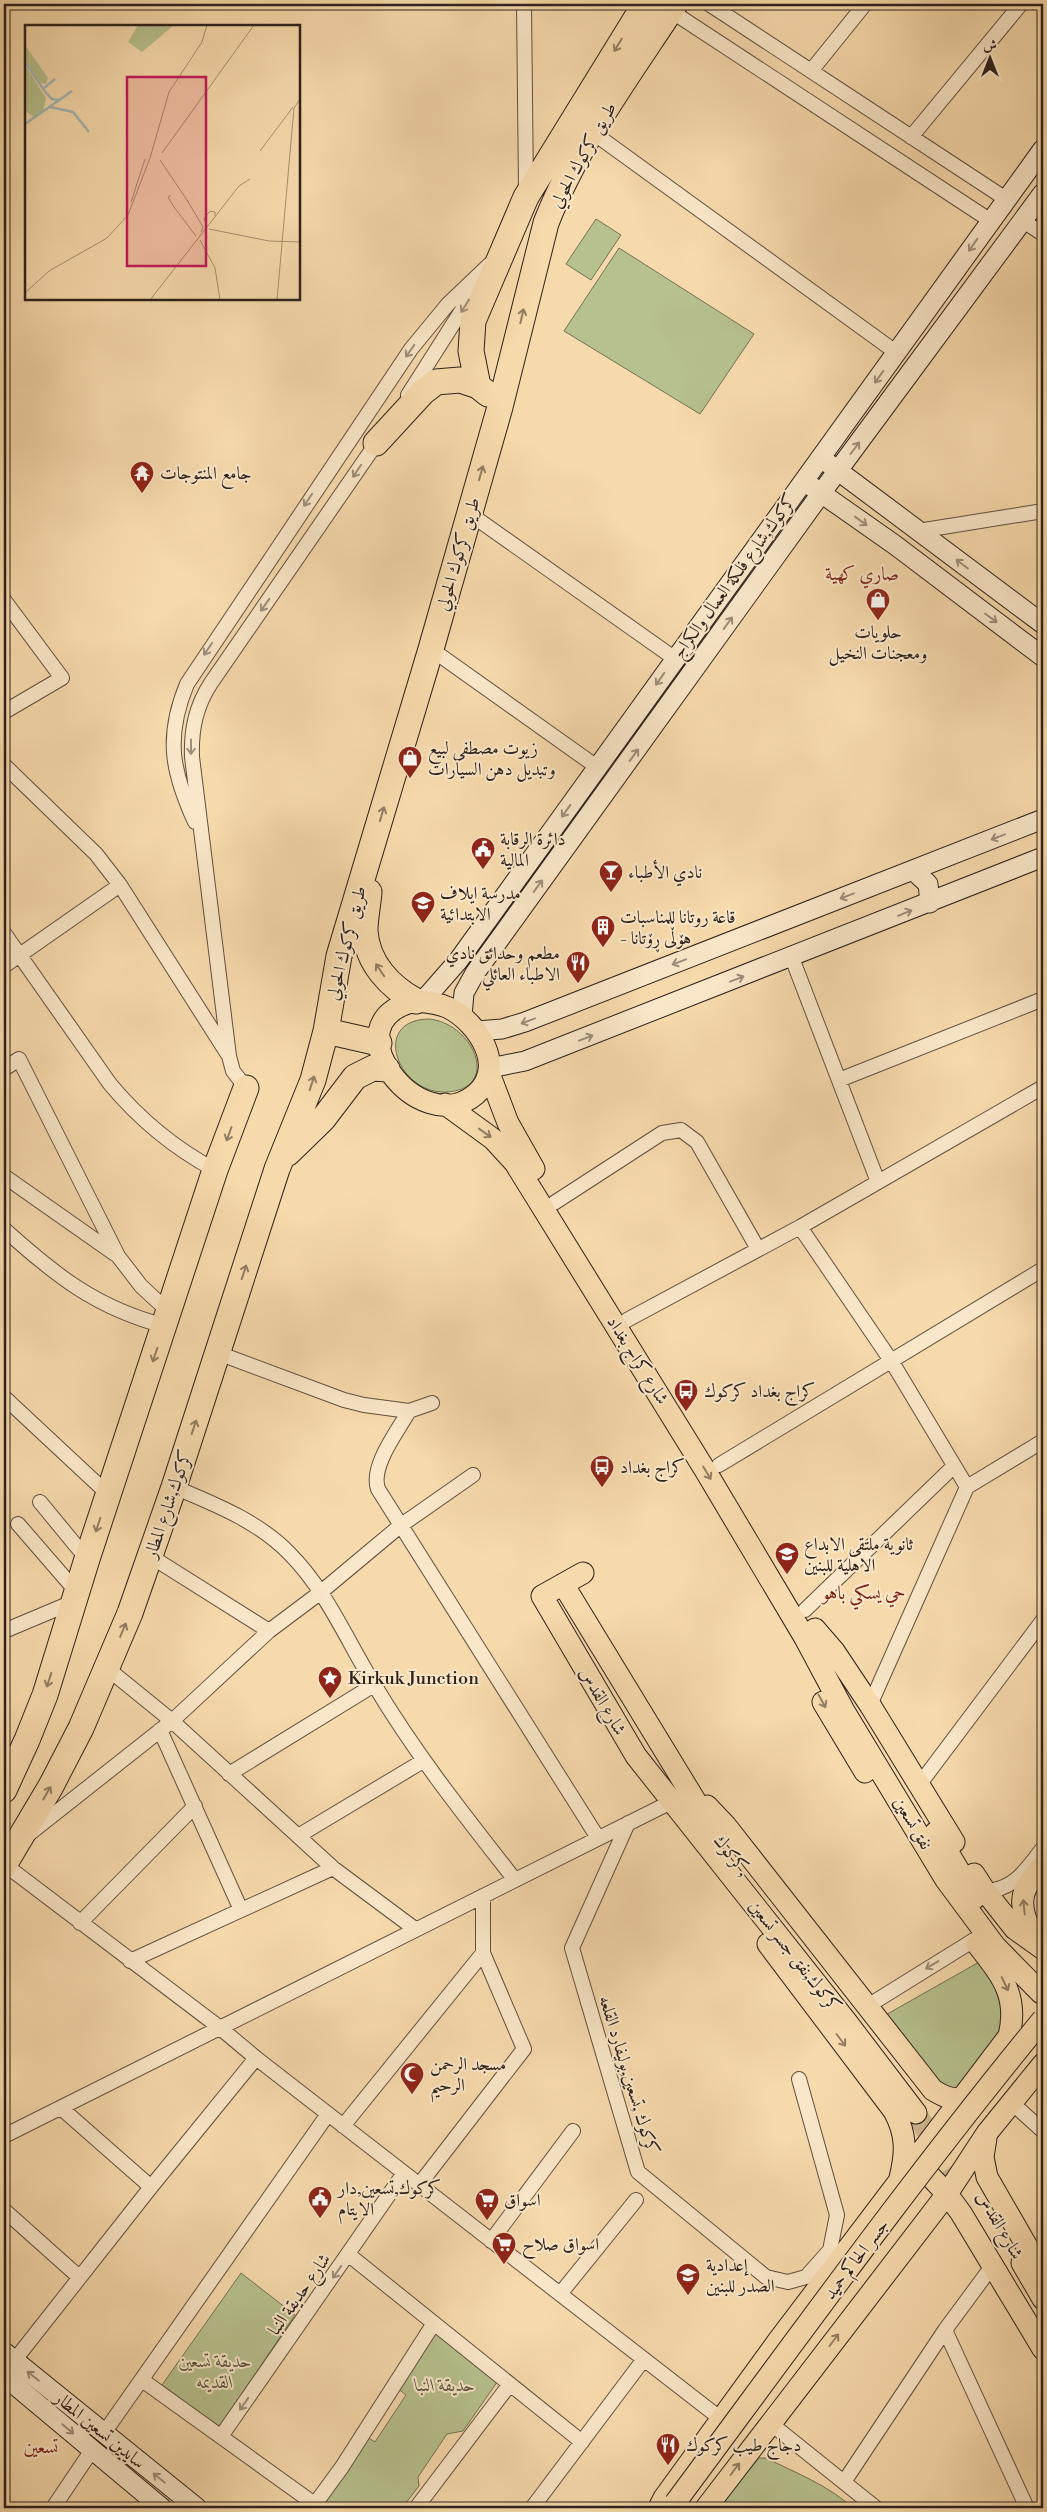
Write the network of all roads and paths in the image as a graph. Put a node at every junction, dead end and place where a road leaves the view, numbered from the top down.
1 (524, 4) edge
2 (644, 4) edge
3 (709, 4) edge
4 (865, 4) edge
5 (1021, 4) edge
6 (673, 7) edge
7 (811, 71) junction
8 (592, 132) junction
9 (911, 137) junction
10 (1043, 149) edge
11 (1043, 193) edge
12 (526, 198) junction
13 (1006, 199) junction
14 (990, 221) junction
15 (1023, 221) junction
16 (1043, 234) edge
17 (510, 236) junction
18 (490, 264) junction
19 (897, 353) junction
20 (478, 386) junction
21 (500, 407) junction
22 (376, 443) junction
23 (819, 458) junction
24 (838, 470) junction
25 (802, 481) junction
26 (822, 492) junction
27 (1043, 511) edge
28 (470, 514) junction
29 (918, 531) junction
30 (4, 600) edge
31 (1043, 624) edge
32 (431, 649) junction
33 (1043, 657) edge
34 (674, 658) junction
35 (4, 712) edge
36 (4, 765) edge
37 (597, 767) junction
38 (1043, 819) edge
39 (202, 836) junction
40 (1043, 857) edge
41 (368, 860) junction
42 (913, 870) junction
43 (120, 885) junction
44 (930, 903) junction
45 (4, 933) edge
46 (19, 956) junction
47 (792, 958) junction
48 (4, 966) edge
49 (1043, 999) edge
50 (420, 1001) junction
51 (462, 1016) junction
52 (326, 1031) junction
53 (477, 1031) junction
54 (379, 1043) junction
55 (229, 1056) junction
56 (387, 1068) junction
57 (4, 1069) edge
58 (489, 1070) junction
59 (840, 1080) junction
60 (1043, 1087) edge
61 (246, 1088) joint
62 (445, 1104) junction
63 (295, 1128) joint
64 (281, 1160) junction
65 (215, 1170) junction
66 (4, 1176) edge
67 (878, 1182) junction
68 (554, 1203) junction
69 (800, 1227) junction
70 (4, 1229) edge
71 (758, 1249) junction
72 (118, 1256) junction
73 (1043, 1269) edge
74 (167, 1319) junction
75 (627, 1320) junction
76 (218, 1352) junction
77 (892, 1362) junction
78 (4, 1397) edge
79 (432, 1403) dead end
80 (409, 1411) junction
81 (1043, 1441) edge
82 (719, 1465) junction
83 (953, 1467) junction
84 (473, 1475) dead end
85 (174, 1487) junction
86 (967, 1487) junction
87 (108, 1494) junction
88 (40, 1502) dead end
89 (18, 1524) dead end
90 (400, 1526) junction
91 (150, 1556) junction
92 (87, 1559) junction
93 (583, 1573) dead end
94 (563, 1584) junction
95 (322, 1592) junction
96 (74, 1597) junction
97 (805, 1610) junction
98 (1043, 1620) edge
99 (7, 1625) edge
100 (269, 1631) junction
101 (810, 1633) junction
102 (108, 1669) junction
103 (374, 1685) junction
104 (870, 1705) junction
105 (166, 1726) junction
106 (422, 1762) junction
107 (229, 1774) junction
108 (919, 1785) junction
109 (4, 1790) edge
110 (680, 1797) junction
111 (194, 1806) junction
112 (628, 1823) junction
113 (298, 1836) junction
114 (598, 1838) junction
115 (19, 1842) junction
116 (1043, 1860) edge
117 (4, 1864) edge
118 (333, 1868) junction
119 (515, 1880) junction
120 (984, 1891) junction
121 (483, 1896) junction
122 (241, 1910) junction
123 (80, 1923) junction
124 (415, 1929) junction
125 (974, 1940) junction
126 (1043, 1948) edge
127 (483, 1953) junction
128 (130, 1962) junction
129 (1042, 1984) edge
130 (866, 2006) junction
131 (1043, 2019) edge
132 (219, 2027) junction
133 (1043, 2040) edge
134 (256, 2058) junction
135 (1043, 2064) edge
136 (799, 2078) dead end
137 (965, 2098) junction
138 (1012, 2103) junction
139 (61, 2108) junction
140 (921, 2109) tunnel mouth
141 (328, 2114) junction
142 (342, 2126) junction
143 (1043, 2131) edge
144 (573, 2132) dead end
145 (987, 2133) junction
146 (4, 2136) edge
147 (910, 2154) junction
148 (404, 2173) junction
149 (419, 2185) junction
150 (151, 2187) junction
151 (960, 2187) junction
152 (636, 2200) dead end
153 (4, 2210) edge
154 (920, 2227) junction
155 (974, 2233) junction
156 (491, 2241) junction
157 (349, 2255) junction
158 (993, 2265) junction
159 (1043, 2274) edge
160 (79, 2277) junction
161 (560, 2294) junction
162 (1043, 2299) edge
163 (434, 2323) junction
164 (1043, 2324) edge
165 (945, 2330) junction
166 (1043, 2349) edge
167 (644, 2359) junction
168 (7, 2363) edge
169 (142, 2380) junction
170 (510, 2384) junction
171 (722, 2419) junction
172 (770, 2423) junction
173 (104, 2433) junction
174 (222, 2435) junction
175 (582, 2442) junction
176 (92, 2450) junction
177 (844, 2482) junction
178 (318, 2506) edge
179 (673, 2507) edge
180 (52, 2508) edge
181 (162, 2508) edge
182 (197, 2508) edge
183 (416, 2508) edge
184 (532, 2508) edge
185 (706, 2508) edge
186 (876, 2508) edge
187 (1027, 2508) edge

1 - 12 street
2 -> 12 highway, طريق كركوك الحولي
3 - 7 street
4 - 7 street
5 - 9 street
6 - 8 highway, طريق كركوك الحولي
6 - 14 street
7 - 9 street
8 - 19 street
21 -> 8 highway, طريق كركوك الحولي
9 - 13 street
10 - 13 street, كركوك,شارع فلكة العمال والكراج
11 - 15 street, كركوك,شارع فلكة العمال والكراج
12 - 17 highway, طريق كركوك الحولي
13 - 14 street, كركوك,شارع فلكة العمال والكراج
14 -> 19 street, كركوك,شارع فلكة العمال والكراج
15 - 16 street
24 -> 15 street, كركوك,شارع فلكة العمال والكراج
17 - 18 street
17 - 20 highway, طريق كركوك الحولي
18 -> 22 street
18 -> 39 street
19 -> 23 street, كركوك,شارع فلكة العمال والكراج
20 - 21 highway
20 - 22 highway
28 -> 21 highway, طريق كركوك الحولي
22 -> 39 street
23 - 24 street
23 - 25 street, كركوك,شارع فلكة العمال والكراج
24 - 26 street, كركوك,شارع فلكة العمال والكراج
24 - 29 street
25 - 26 street
25 - 34 street, كركوك,شارع فلكة العمال والكراج
26 -> 33 street
51 -> 26 street, كركوك,شارع فلكة العمال والكراج
27 - 29 street
28 - 32 highway, طريق كركوك الحولي
28 - 34 street
31 -> 29 street
30 - 35 street
32 - 37 street
41 -> 32 highway, طريق كركوك الحولي
34 -> 37 street, كركوك,شارع فلكة العمال والكراج
36 - 43 street
37 -> 50 street, كركوك,شارع فلكة العمال والكراج
38 -> 42 street
39 - 55 street
40 - 44 street
50 -> 41 highway
41 - 52 highway, طريق كركوك الحولي
42 - 44 street
42 -> 53 street
43 - 46 street
43 - 55 street
47 -> 44 street
45 - 46 street
46 - 48 street
46 - 65 street
58 -> 47 street
47 - 59 street
49 - 59 street
50 - 51 main road
50 - 54 main road
51 - 53 main road
52 - 54 highway
63 -> 52 highway, طريق كركوك الحولي
53 - 58 main road
54 - 56 main road
55 - 61 street
56 - 62 main road
56 - 64 highway
57 - 72 street
58 - 62 main road
58 - 68 main road, شارع كراج بغداد
59 - 67 street
60 - 67 street
61 -> 65 highway
62 -> 101 main road, شارع كراج بغداد
63 - 64 highway, كركوك,شارع المطار
76 -> 64 highway, كركوك,شارع المطار
65 - 74 highway
66 - 72 street
67 - 69 street
68 - 71 street
68 - 75 main road, شارع كراج بغداد
69 - 71 street
69 - 77 street
70 - 74 street
71 - 75 street
72 - 74 street
73 - 77 street
74 -> 87 highway
75 - 82 main road, شارع كراج بغداد
76 - 80 street
85 -> 76 highway, كركوك,شارع المطار
77 - 82 street
77 - 83 street
78 - 87 street
79 - 80 street
80 - 90 street
81 - 86 street
82 - 97 main road, شارع كراج بغداد
83 - 86 street
83 - 97 street
84 - 90 street
85 - 91 highway, كركوك,شارع المطار
85 - 95 street
86 - 104 street
87 -> 92 highway
88 - 92 street
89 - 96 street
90 - 95 street
90 - 114 street
91 - 100 street
102 -> 91 highway, كركوك,شارع المطار
92 - 96 highway
93 - 94 main road
94 - 110 main road, شارع القدس
94 - 110 main road, شارع القدس
95 - 100 street
95 - 103 street
96 - 99 street
96 -> 109 highway
97 - 101 main road, شارع كراج بغداد
98 - 108 street
100 - 105 street
101 - 104 main road
101 -> 125 main road
101 - 129 main road, نفق تسعين
102 - 105 street
115 -> 102 highway, كركوك,شارع المطار
103 - 106 street
103 - 107 street
104 - 108 main road
105 - 107 street
105 - 111 street
105 - 115 street
106 - 113 street
106 - 119 street
107 - 113 street
108 - 120 main road
110 - 112 street
110 - 130 main road
110 - 140 main road, كركوك,
110 -> 147 main road
111 - 122 street
111 - 123 street
112 - 114 street
112 - 136 street, كركوك ,تسعين,بوليفارد القلعه
113 - 118 street
114 - 119 street
115 - 117 highway, كركوك,شارع المطار
116 - 120 street
126 -> 116 main road
117 - 123 street
118 - 122 street
118 - 124 street
119 - 121 street
120 - 126 main road
121 - 124 street
121 - 127 street
122 - 128 street
123 - 128 street
124 - 132 street
125 -> 130 street
125 -> 137 main road
127 - 142 street
127 - 149 street
128 - 132 street
130 - 137 main road
131 - 179 main road, جسر الحاكم حميد, bridge
132 - 134 street
132 - 139 street
133 - 179 main road, جسر الحاكم حميد
134 - 141 street
134 - 150 street
135 - 138 main road
137 - 147 main road
138 - 143 street
138 - 145 main road
139 - 146 street
139 - 150 street
141 - 142 street
141 - 169 street
142 - 148 street
144 - 156 street
145 - 151 main road
145 - 159 main road
147 - 151 main road
147 - 171 main road
148 - 149 street
148 - 157 street, شارع حديقة النبا
149 - 156 street
150 - 160 street
151 - 154 main road
151 - 155 main road
151 - 162 main road, شارع القدس
151 - 164 main road
152 - 161 street
153 - 160 street
154 - 155 main road
172 -> 154 main road
155 - 158 main road
156 - 161 street
157 - 163 street
157 -> 174 street, شارع حديقة النبا
158 - 165 street
158 - 166 main road
160 - 168 street
161 - 167 street
163 - 170 street
163 - 178 street
165 - 177 street
165 - 187 street
167 - 171 street
167 - 175 street
173 -> 168 street, سايدين تسعين المطار
168 -> 176 street, سايدين تسعين المطار
169 - 173 street
169 - 174 street
170 - 175 street
170 - 183 street
171 - 179 main road
172 - 177 street
185 -> 172 main road
182 -> 173 street, سايدين تسعين المطار
174 - 178 street
175 - 184 street
176 - 180 street
176 - 181 street, سايدين تسعين المطار
177 - 186 street

